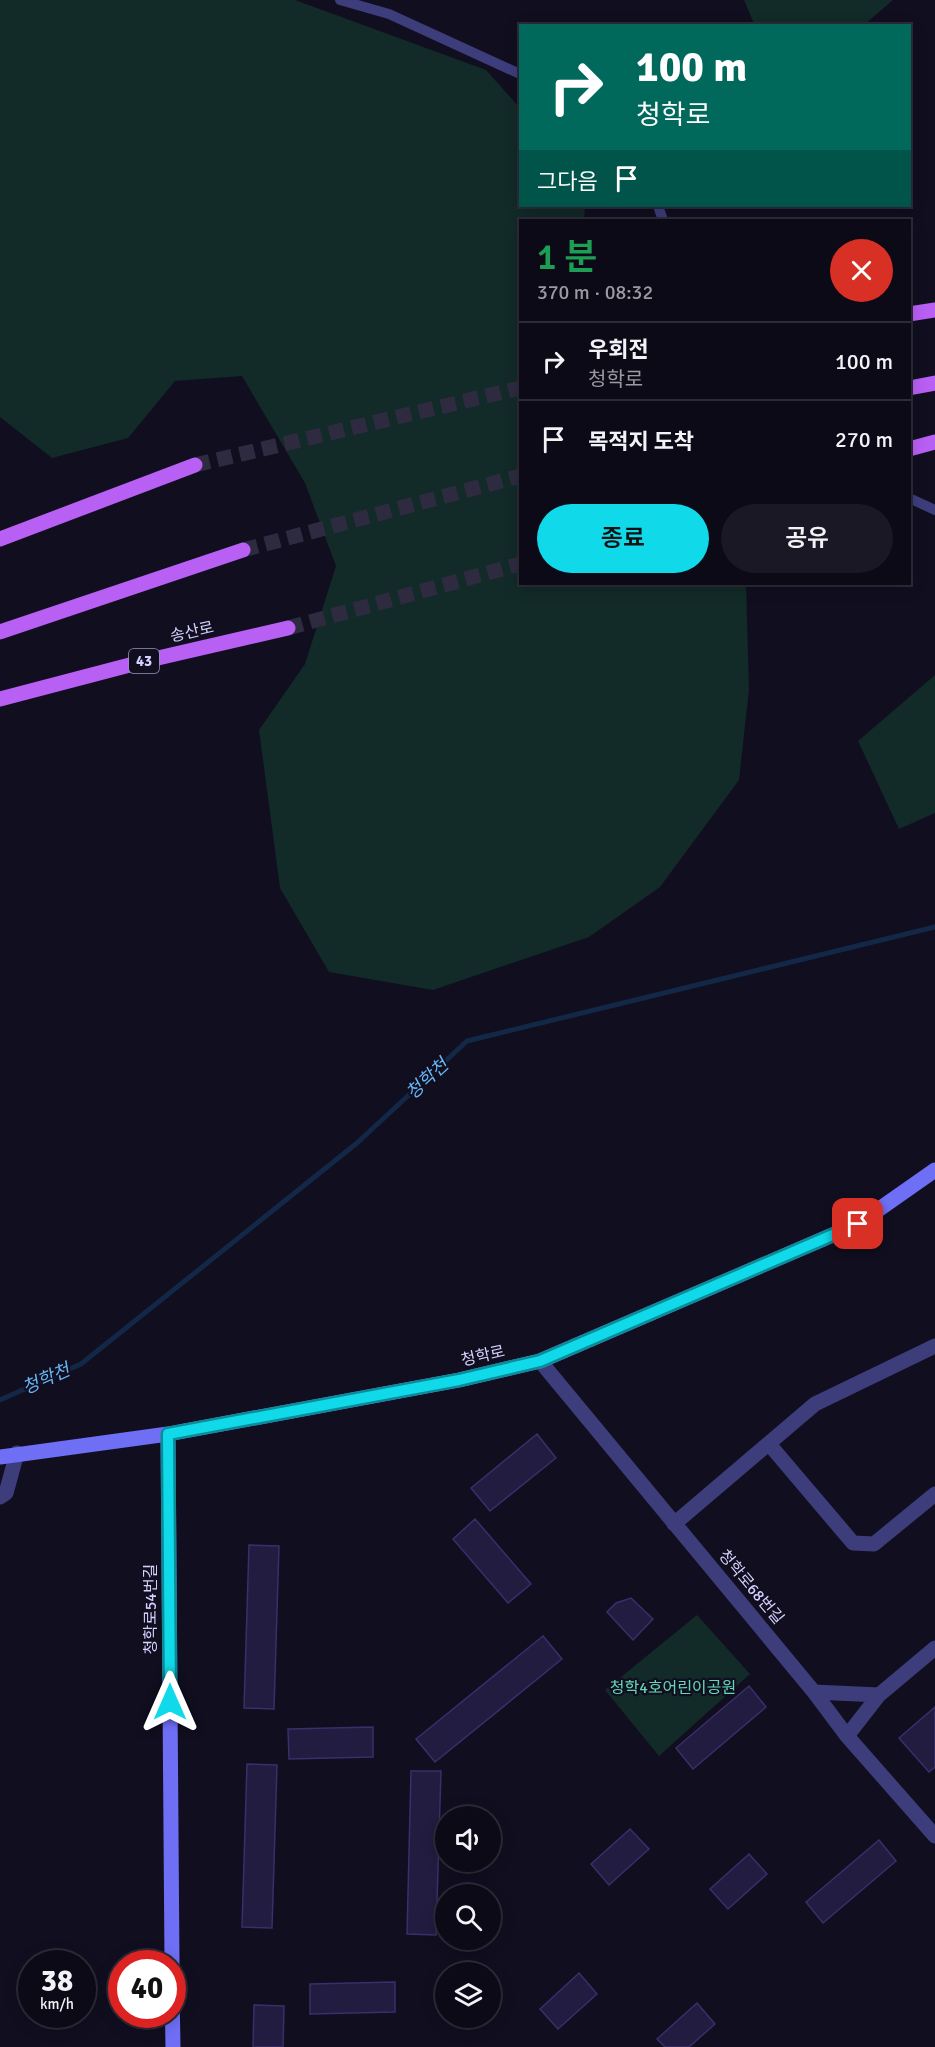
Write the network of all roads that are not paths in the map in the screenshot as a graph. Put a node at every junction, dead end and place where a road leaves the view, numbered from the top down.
1 (340, 0) edge
2 (519, 74) edge
3 (935, 310) edge
4 (911, 314) edge
5 (935, 383) edge
6 (911, 388) edge
7 (935, 441) edge
8 (911, 449) edge
9 (195, 465) tunnel mouth
10 (911, 499) edge
11 (935, 510) edge
12 (0, 539) edge
13 (243, 550) tunnel mouth
14 (288, 628) tunnel mouth
15 (0, 632) edge
16 (0, 699) edge
17 (935, 1170) edge
18 (935, 1346) edge
19 (540, 1361) junction
20 (168, 1434) junction
21 (769, 1443) junction
22 (17, 1454) junction
23 (0, 1457) edge
24 (935, 1494) edge
25 (0, 1497) edge
26 (674, 1524) junction
27 (935, 1648) edge
28 (814, 1692) junction
29 (879, 1695) junction
30 (847, 1736) junction
31 (935, 1836) edge
32 (172, 1950) edge
33 (173, 2028) edge
34 (173, 2047) edge

1 - 2 lane
3 - 4 main road
5 - 6 main road
7 - 8 main road
9 - 12 main road
10 - 11 lane
13 - 15 main road
14 - 16 main road, 송산로 / 43
17 - 19 street, 청학로
18 - 21 street
19 - 20 street, 청학로
19 - 26 street, 청학로68번길
20 - 22 street, 청학로
20 - 32 street, 청학로54번길
21 - 24 street
21 - 26 street
22 - 23 street, 청학로
22 - 25 street
26 - 28 street, 청학로68번길
27 - 29 street
28 - 29 street
28 - 30 street, 청학로68번길
29 - 30 street
30 - 31 street, 청학로68번길
33 - 34 street

